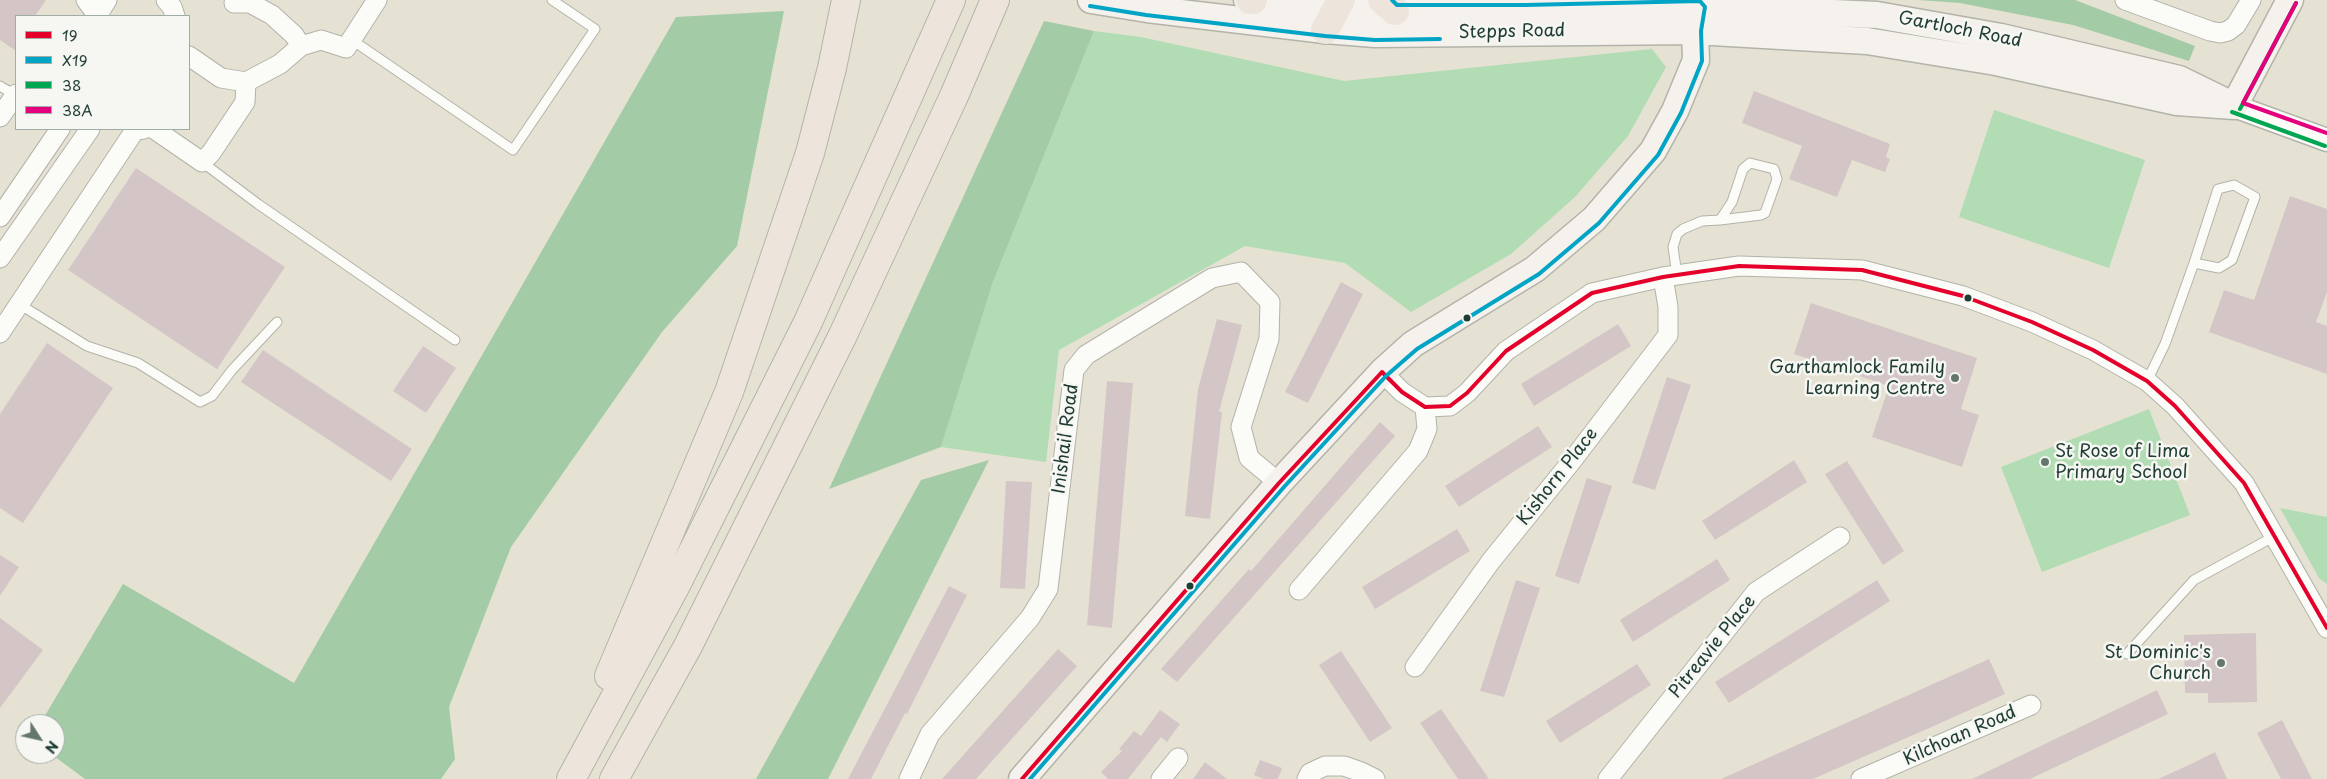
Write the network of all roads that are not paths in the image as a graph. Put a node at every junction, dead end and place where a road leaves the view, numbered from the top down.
1 (377, 0) edge
2 (552, 0) edge
3 (951, 0) edge
4 (995, 0) edge
5 (1009, 0) edge
6 (1090, 0) edge
7 (1250, 0) edge
8 (2125, 0) edge
9 (2251, 0) edge
10 (2290, 0) edge
11 (234, 3) dead end
12 (1389, 5) edge
13 (843, 7) edge
14 (1328, 10) edge
15 (1698, 12) edge
16 (352, 40) junction
17 (300, 46) junction
18 (190, 57) edge
19 (246, 82) junction
20 (10, 92) edge
21 (954, 96) junction
22 (2234, 106) junction
23 (0, 117) edge
24 (59, 130) edge
25 (89, 130) edge
26 (136, 130) edge
27 (155, 130) edge
28 (2327, 140) edge
29 (202, 162) junction
30 (0, 217) edge
31 (1720, 220) junction
32 (0, 258) edge
33 (2194, 263) junction
34 (1670, 276) junction
35 (19, 304) junction
36 (277, 322) dead end
37 (0, 333) edge
38 (455, 340) dead end
39 (1382, 372) junction
40 (2147, 382) junction
41 (1425, 407) junction
42 (1279, 483) junction
43 (2275, 536) junction
44 (1840, 537) dead end
45 (1299, 590) dead end
46 (2322, 608) edge
47 (2327, 628) edge
48 (2127, 654) dead end
49 (1415, 667) dead end
50 (2031, 705) dead end
51 (1178, 758) dead end
52 (1308, 776) edge
53 (566, 779) edge
54 (571, 779) edge
55 (614, 779) edge
56 (908, 779) edge
57 (1022, 779) edge
58 (1160, 779) edge
59 (1375, 779) edge
60 (1608, 779) edge
61 (1861, 779) edge

1 - 16 street
2 - 16 lane
3 - 54 highway
4 - 21 highway
5 - 21 highway
6 - 14 main road, Stepps Road
7 - 14 main road, Stepps Road
8 - 9 street
10 - 22 main road
11 - 17 street
12 - 14 main road, Stepps Road
12 - 15 main road, Stepps Road
13 - 53 highway
14 - 15 main road, Stepps Road
15 - 22 main road, Gartloch Road
15 - 39 main road
16 - 17 street
17 - 19 street
18 - 19 street
19 - 29 street
20 - 23 street
21 - 55 highway
22 - 28 street
24 - 30 street
25 - 32 street
26 - 35 street
27 - 29 street
29 - 38 lane
31 - 31 lane
31 - 34 lane
33 - 33 lane
33 - 40 lane
34 - 40 street
34 - 41 street
34 - 49 street, Kishorn Place
35 - 36 lane
35 - 37 street
39 - 41 street
39 - 42 main road
40 - 43 street
41 - 45 street
42 - 56 street, Inishail Road
42 - 57 main road
43 - 46 street
43 - 48 lane
44 - 60 street, Pitreavie Place
46 - 47 street
50 - 61 street, Kilchoan Road
51 - 58 street
52 - 59 street

